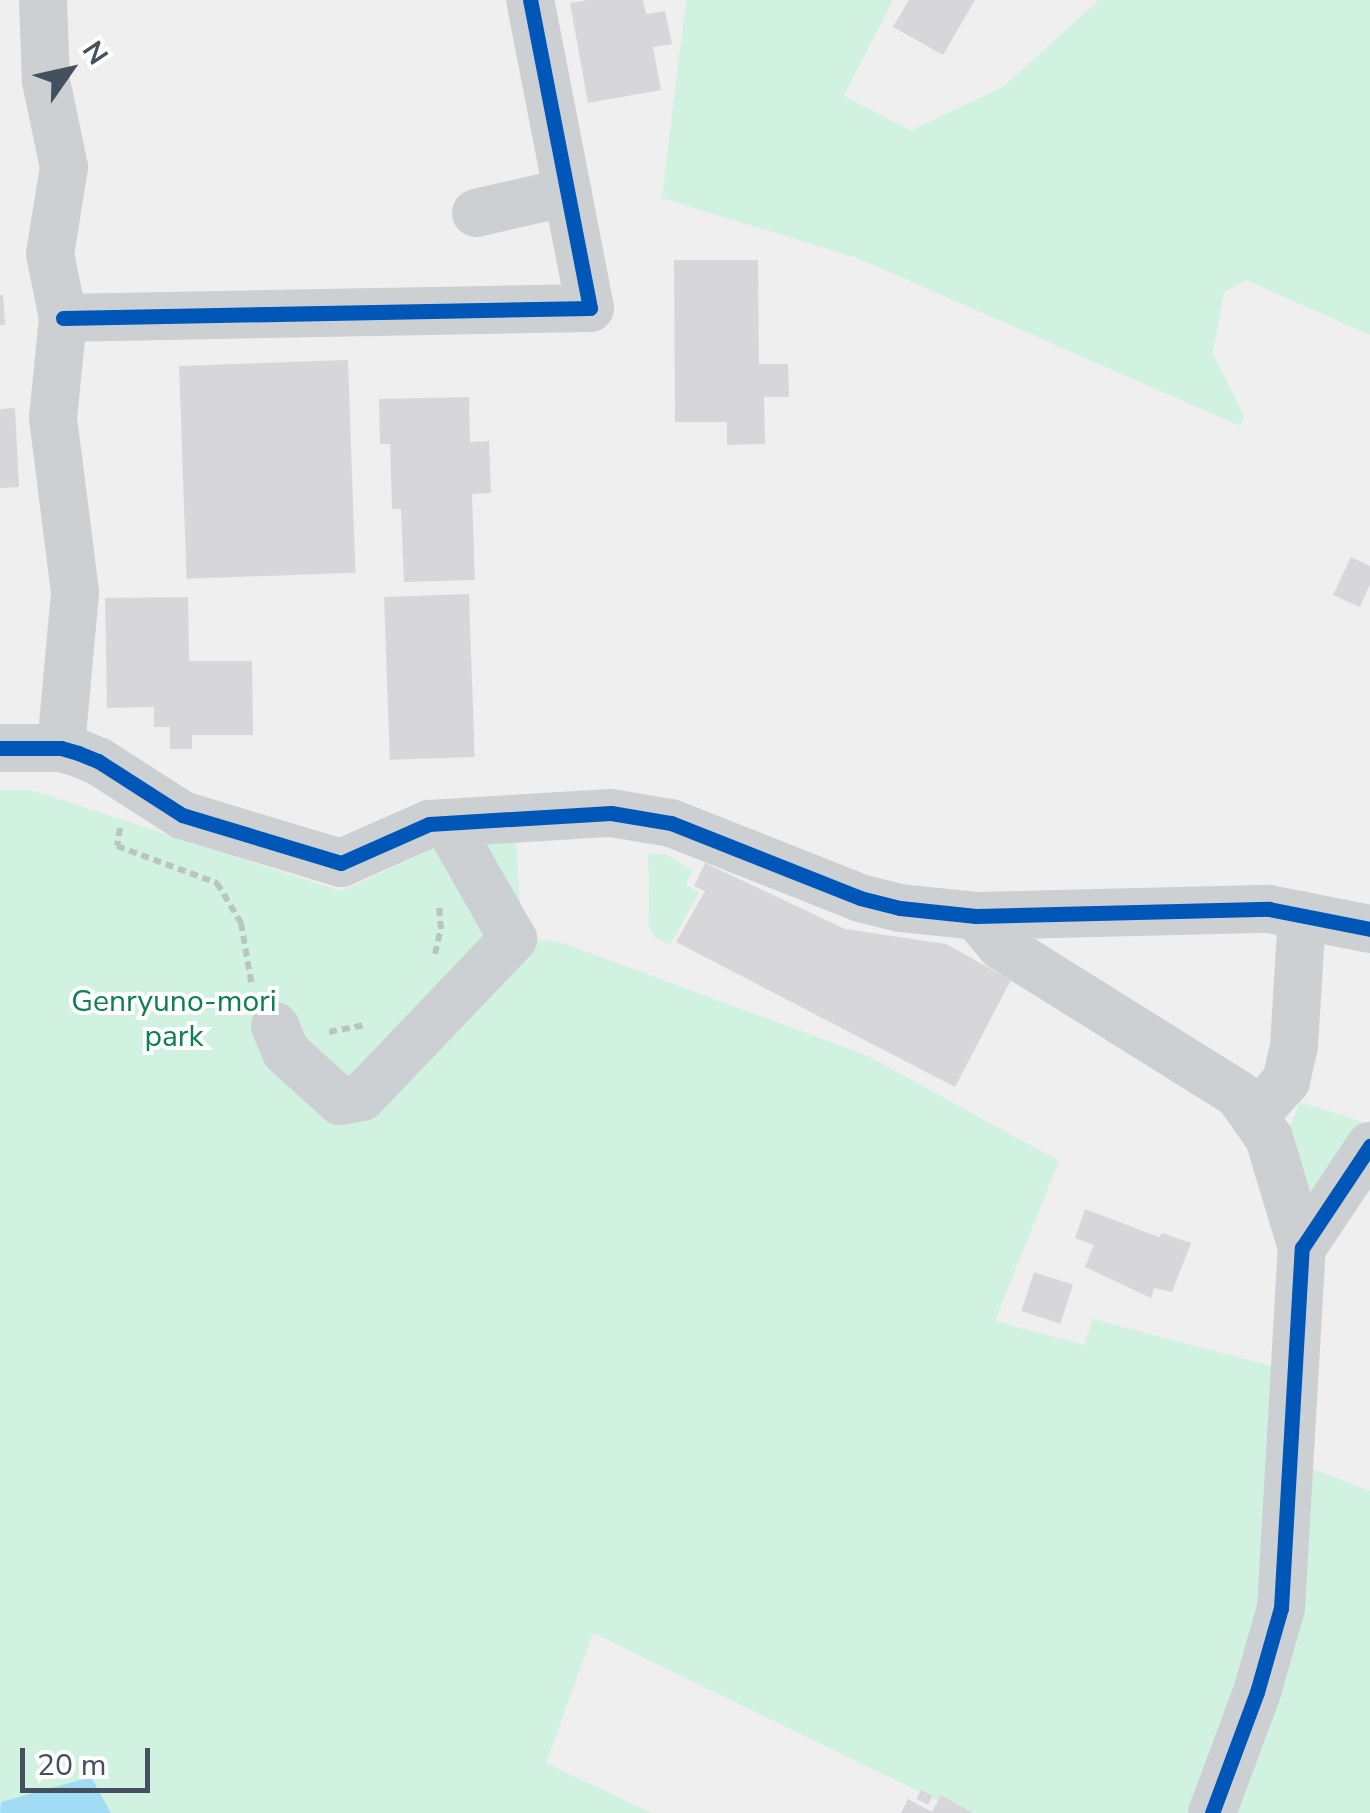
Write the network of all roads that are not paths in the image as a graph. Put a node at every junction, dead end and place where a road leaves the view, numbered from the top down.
1 (43, 0) edge
2 (530, 0) edge
3 (568, 192) junction
4 (476, 213) dead end
5 (63, 318) junction
6 (0, 748) edge
7 (60, 748) junction
8 (446, 823) junction
9 (976, 916) junction
10 (1302, 916) junction
11 (1370, 929) edge
12 (275, 1026) road end
13 (1255, 1115) junction
14 (1370, 1146) edge
15 (1302, 1248) junction
16 (1212, 1813) edge

1 - 5 street
2 - 3 street
3 - 4 street
3 - 5 street
5 - 7 street
6 - 7 street
7 - 8 street
8 - 9 street
8 - 12 street
9 - 10 street
9 - 13 street
10 - 11 street
10 - 13 street
13 - 15 street
14 - 15 street
15 - 16 street

